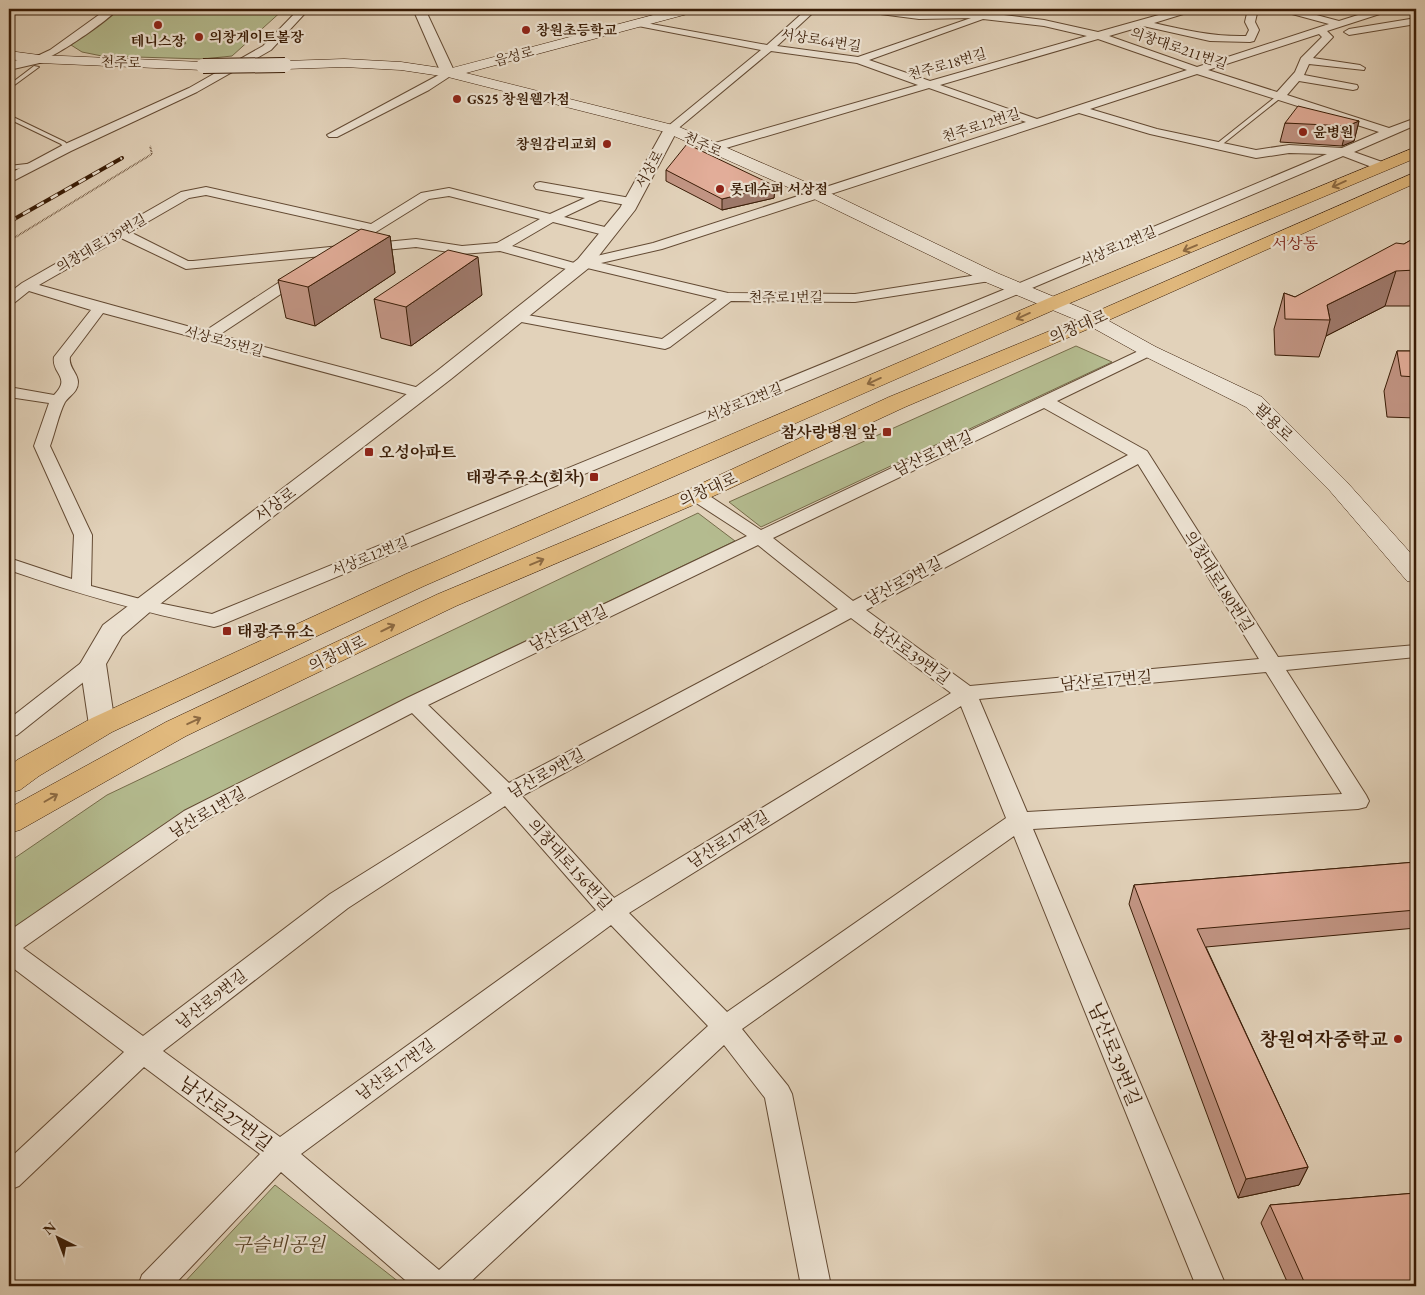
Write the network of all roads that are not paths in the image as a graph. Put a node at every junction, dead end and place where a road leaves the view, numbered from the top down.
1 (113, 9) edge
2 (304, 9) edge
3 (419, 9) edge
4 (690, 9) edge
5 (812, 9) edge
6 (865, 9) edge
7 (1008, 9) edge
8 (1190, 9) edge
9 (1253, 9) edge
10 (1284, 9) edge
11 (1386, 9) edge
12 (988, 16) junction
13 (1416, 21) edge
14 (1144, 22) junction
15 (638, 23) junction
16 (1338, 24) junction
17 (1320, 30) junction
18 (1100, 36) junction
19 (769, 48) junction
20 (9, 55) edge
21 (859, 60) junction
22 (1306, 60) junction
23 (38, 63) junction
24 (9, 66) edge
25 (1360, 68) dead end
26 (1196, 69) junction
27 (448, 73) junction
28 (1296, 77) junction
29 (928, 85) junction
30 (9, 87) edge
31 (1353, 87) dead end
32 (1280, 96) junction
33 (1079, 109) junction
34 (9, 117) edge
35 (1416, 121) edge
36 (1038, 123) junction
37 (671, 129) junction
38 (1390, 132) junction
39 (334, 135) dead end
40 (1217, 146) junction
41 (67, 148) junction
42 (712, 148) junction
43 (1341, 151) junction
44 (1416, 152) edge
45 (37, 165) junction
46 (1381, 166) junction
47 (9, 168) edge
48 (9, 179) edge
49 (1413, 181) edge
50 (540, 186) dead end
51 (818, 194) junction
52 (599, 196) junction
53 (631, 202) junction
54 (551, 218) junction
55 (372, 228) junction
56 (120, 232) junction
57 (608, 232) junction
58 (500, 247) junction
59 (338, 250) junction
60 (580, 265) junction
61 (990, 277) junction
62 (27, 286) junction
63 (1020, 288) junction
64 (728, 297) junction
65 (9, 300) edge
66 (1056, 302) junction
67 (100, 308) junction
68 (516, 316) junction
69 (1093, 320) junction
70 (206, 337) junction
71 (1149, 351) junction
72 (9, 392) edge
73 (421, 393) junction
74 (58, 400) junction
75 (1044, 401) junction
76 (1141, 455) junction
77 (696, 495) junction
78 (758, 536) junction
79 (9, 564) edge
80 (1416, 575) edge
81 (81, 589) junction
82 (142, 606) junction
83 (851, 609) junction
84 (1416, 651) edge
85 (94, 664) junction
86 (1271, 666) junction
87 (966, 693) junction
88 (414, 703) junction
89 (102, 726) junction
90 (9, 730) edge
91 (9, 782) edge
92 (507, 794) junction
93 (1019, 821) junction
94 (9, 822) edge
95 (612, 911) junction
96 (9, 944) edge
97 (9, 951) edge
98 (725, 1027) junction
99 (143, 1051) junction
100 (280, 1153) junction
101 (9, 1177) edge
102 (153, 1286) edge
103 (435, 1286) edge
104 (444, 1286) edge
105 (816, 1286) edge
106 (1211, 1286) edge

1 - 23 street
2 - 41 street
3 - 27 street
4 - 15 main road, 읍성로
5 - 19 street, 서상로
6 - 12 street, 의창대로211번길
7 - 12 street
8 - 14 street, 천주로18번길
9 - 14 street
10 - 16 street
11 - 16 street, 천주로12번길
12 - 18 street, 의창대로211번길
12 - 21 street
13 - 17 street
14 - 18 street, 천주로18번길
15 - 19 street, 읍성로
15 - 27 main road, 읍성로
16 - 17 street, 천주로12번길
17 - 22 street
17 - 26 street, 천주로12번길
18 - 26 street, 의창대로211번길
18 - 29 street, 천주로18번길
19 - 21 street, 서상로64번길
19 - 37 street, 서상로
20 - 23 main road, 천주로
21 - 29 street, 서상로64번길
22 - 25 street
22 - 28 street
23 - 24 street, 천주로
23 - 27 main road, 천주로, bridge
23 - 30 lane
26 - 32 street, 의창대로211번길
26 - 33 street, 천주로12번길
27 - 37 main road, 천주로
27 - 39 street
28 - 31 street
28 - 32 street
29 - 36 street, 서상로64번길
29 - 42 street, 천주로18번길
32 - 38 street, 의창대로211번길
32 - 40 lane
33 - 36 street, 천주로12번길
33 - 40 street, 서상로12번길
34 - 41 lane
35 - 38 street, 서상로12번길
36 - 51 street, 천주로12번길
37 - 42 main road, 천주로
37 - 53 street, 서상로
38 - 43 street, 서상로12번길
40 - 43 street, 서상로12번길
41 - 45 street
42 - 51 main road, 천주로
43 - 46 street, 서상로12번길
43 - 63 street, 서상로12번길
44 - 46 main road, 의창대로
45 - 47 lane
45 - 48 street
46 -> 66 main road, 의창대로
49 - 69 main road, 의창대로
50 - 52 street
51 - 60 street, 천주로12번길
51 - 61 main road, 천주로
52 - 53 street
52 - 54 street
53 - 57 street, 서상로
54 - 55 street
54 - 57 street
54 - 58 street
55 - 56 street, 의창대로139번길
55 - 59 street
56 - 59 street
56 - 62 street, 의창대로139번길
57 - 60 street, 서상로
58 - 59 street
58 - 60 street, 천주로1번길
59 - 70 street
60 - 64 street, 천주로1번길
60 - 68 street, 서상로
61 - 63 main road, 천주로
61 - 64 street, 천주로1번길
62 - 65 street, 의창대로139번길
62 - 67 street, 서상로25번길
63 - 66 main road, 천주로
63 - 82 street, 서상로12번길
64 - 68 street
66 - 69 main road, 천주로
66 -> 89 main road, 의창대로
67 - 70 street, 서상로25번길
67 - 74 street
68 - 73 street, 서상로
69 - 71 main road, 팔용로
69 - 77 main road, 의창대로
70 - 73 street, 서상로25번길
71 - 75 street, 남산로1번길
71 - 80 main road, 팔용로
72 - 74 street
73 - 82 street, 서상로
74 - 81 street
75 - 76 street, 의창대로180번길
75 - 78 street, 남산로1번길
76 - 83 street, 남산로9번길
76 - 86 street, 의창대로180번길
77 - 78 street, 남산로39번길
94 -> 77 main road, 의창대로
78 - 83 street, 남산로39번길
78 - 88 street, 남산로1번길
79 - 81 street, 서상로12번길
81 - 82 street, 서상로12번길
82 - 85 street, 서상로
83 - 87 street, 남산로39번길
83 - 92 street, 남산로9번길
84 - 86 street, 남산로17번길
85 - 89 street
85 - 90 street
86 - 87 street, 남산로17번길
86 - 93 street, 의창대로180번길
87 - 93 street, 남산로39번길
87 - 95 street, 남산로17번길
88 - 92 street, 의창대로156번길
88 - 96 street, 남산로1번길
89 - 91 main road, 의창대로
92 - 95 street, 의창대로156번길
92 - 99 street, 남산로9번길
93 - 98 street
93 - 106 street, 남산로39번길
95 - 98 street, 의창대로156번길
95 - 100 street, 남산로17번길
97 - 99 street, 남산로27번길
98 - 104 street
98 - 105 street, 의창대로156번길
99 - 100 street, 남산로27번길
99 - 101 street, 남산로9번길
100 - 102 street, 남산로17번길
100 - 103 street, 남산로27번길

